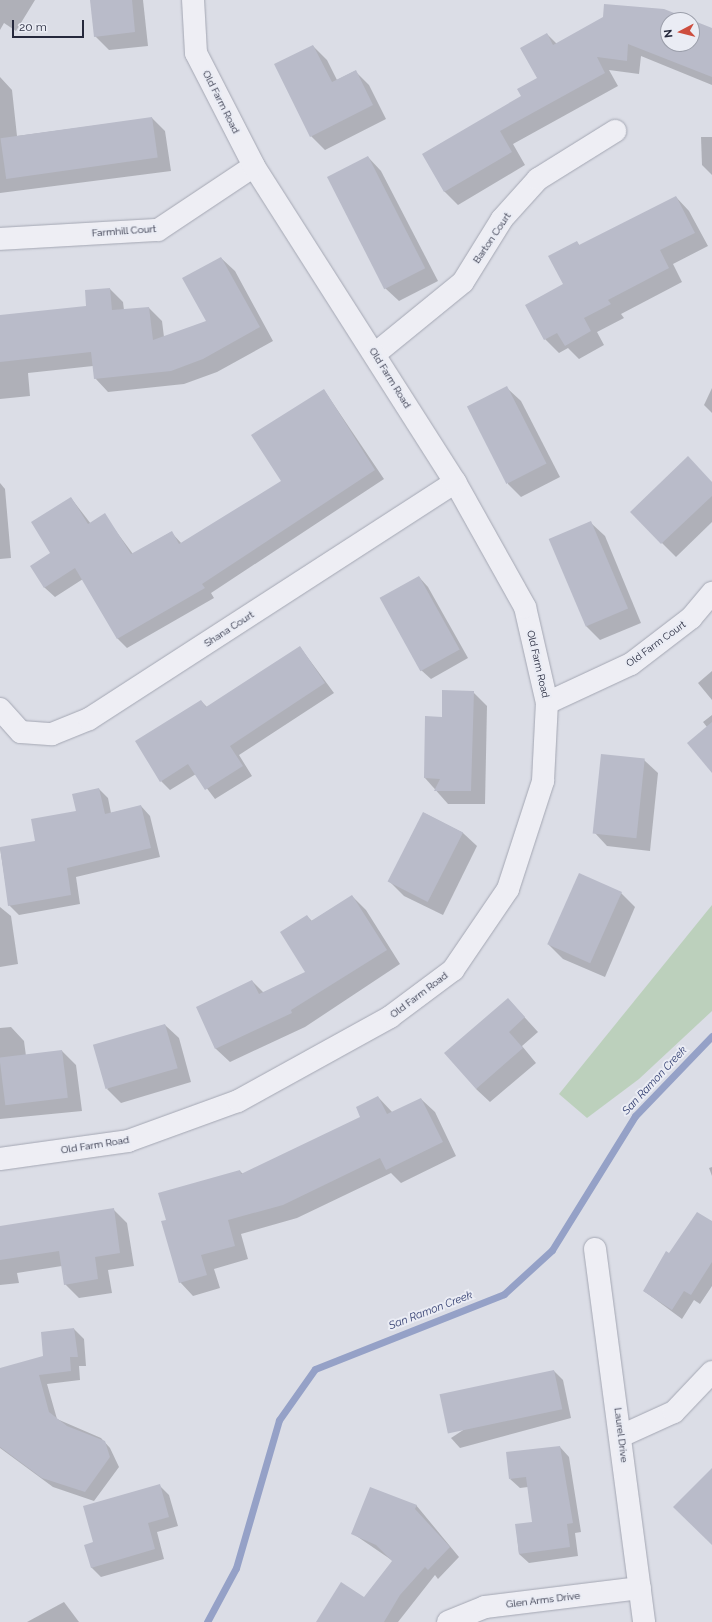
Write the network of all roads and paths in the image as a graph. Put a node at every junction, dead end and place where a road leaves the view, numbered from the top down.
1 (193, 0) edge
2 (615, 131) dead end
3 (254, 166) junction
4 (0, 239) edge
5 (376, 353) junction
6 (454, 482) junction
7 (712, 593) edge
8 (547, 703) junction
9 (0, 709) edge
10 (0, 1159) edge
11 (595, 1249) dead end
12 (712, 1372) edge
13 (621, 1436) junction
14 (640, 1588) junction
15 (448, 1622) edge
16 (644, 1622) edge

1 - 3 street, Old Farm Road
2 - 5 street, Barton Court
3 - 4 street, Farmhill Court
3 - 5 street, Old Farm Road
5 - 6 street, Old Farm Road
6 - 8 street, Old Farm Road
6 - 9 street, Shana Court
7 - 8 street, Old Farm Court
8 - 10 street, Old Farm Road
11 - 13 street, Laurel Drive
12 - 13 street
13 - 14 street, Laurel Drive
14 - 15 street, Glen Arms Drive
14 - 16 street, Laurel Drive

